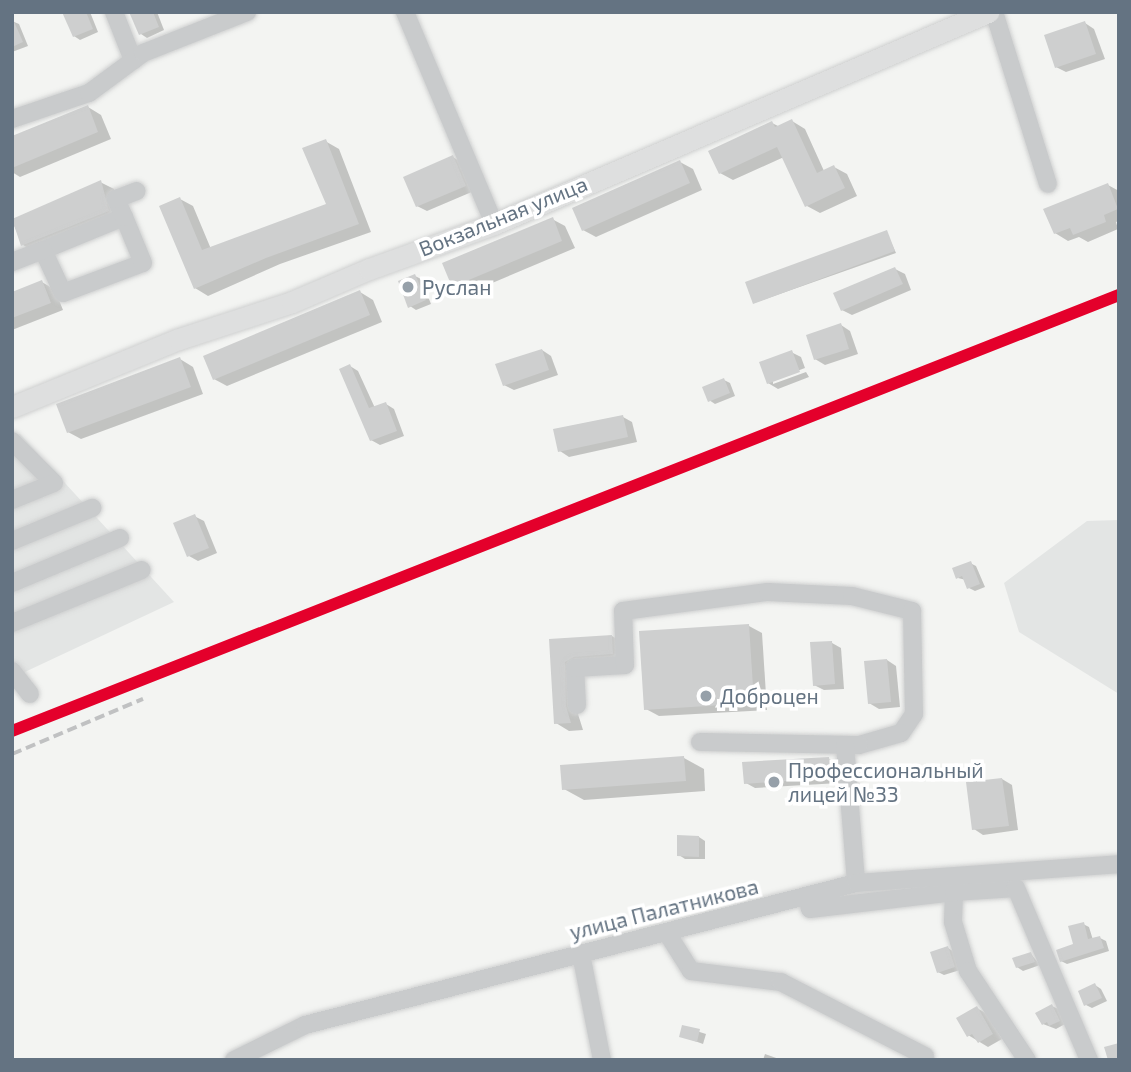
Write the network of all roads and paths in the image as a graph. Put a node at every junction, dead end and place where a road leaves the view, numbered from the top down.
1 (114, 12) edge
2 (247, 12) edge
3 (405, 12) edge
4 (988, 12) edge
5 (994, 12) edge
6 (133, 60) junction
7 (12, 119) edge
8 (1048, 184) dead end
9 (137, 191) dead end
10 (124, 217) junction
11 (494, 224) junction
12 (43, 250) junction
13 (12, 262) edge
14 (12, 407) edge
15 (12, 442) edge
16 (12, 500) edge
17 (92, 508) dead end
18 (120, 538) dead end
19 (12, 541) edge
20 (142, 570) dead end
21 (12, 583) edge
22 (12, 623) edge
23 (12, 671) edge
24 (30, 694) dead end
25 (577, 705) dead end
26 (700, 743) dead end
27 (845, 745) junction
28 (1119, 864) edge
29 (856, 883) junction
30 (954, 892) junction
31 (807, 896) junction
32 (667, 933) junction
33 (582, 954) junction
34 (925, 1056) dead end
35 (233, 1060) edge
36 (602, 1060) edge
37 (1027, 1060) edge
38 (1088, 1060) edge

1 - 6 street
2 - 6 street
3 - 11 street
4 - 11 main road, Вокзальная улица
5 - 8 street
6 - 7 street
9 - 10 street
10 - 12 street
10 - 12 street
11 - 14 main road, Вокзальная улица
12 - 13 street
15 - 16 street
17 - 19 street
18 - 21 street
20 - 22 street
23 - 24 street
25 - 27 street
26 - 27 street
27 - 29 street
28 - 29 street, улица Палатникова
29 - 31 street, улица Палатникова
30 - 31 street
30 - 37 street
30 - 38 street
31 - 32 street, улица Палатникова
32 - 33 street, улица Палатникова
32 - 34 street
33 - 35 street, улица Палатникова
33 - 36 street

